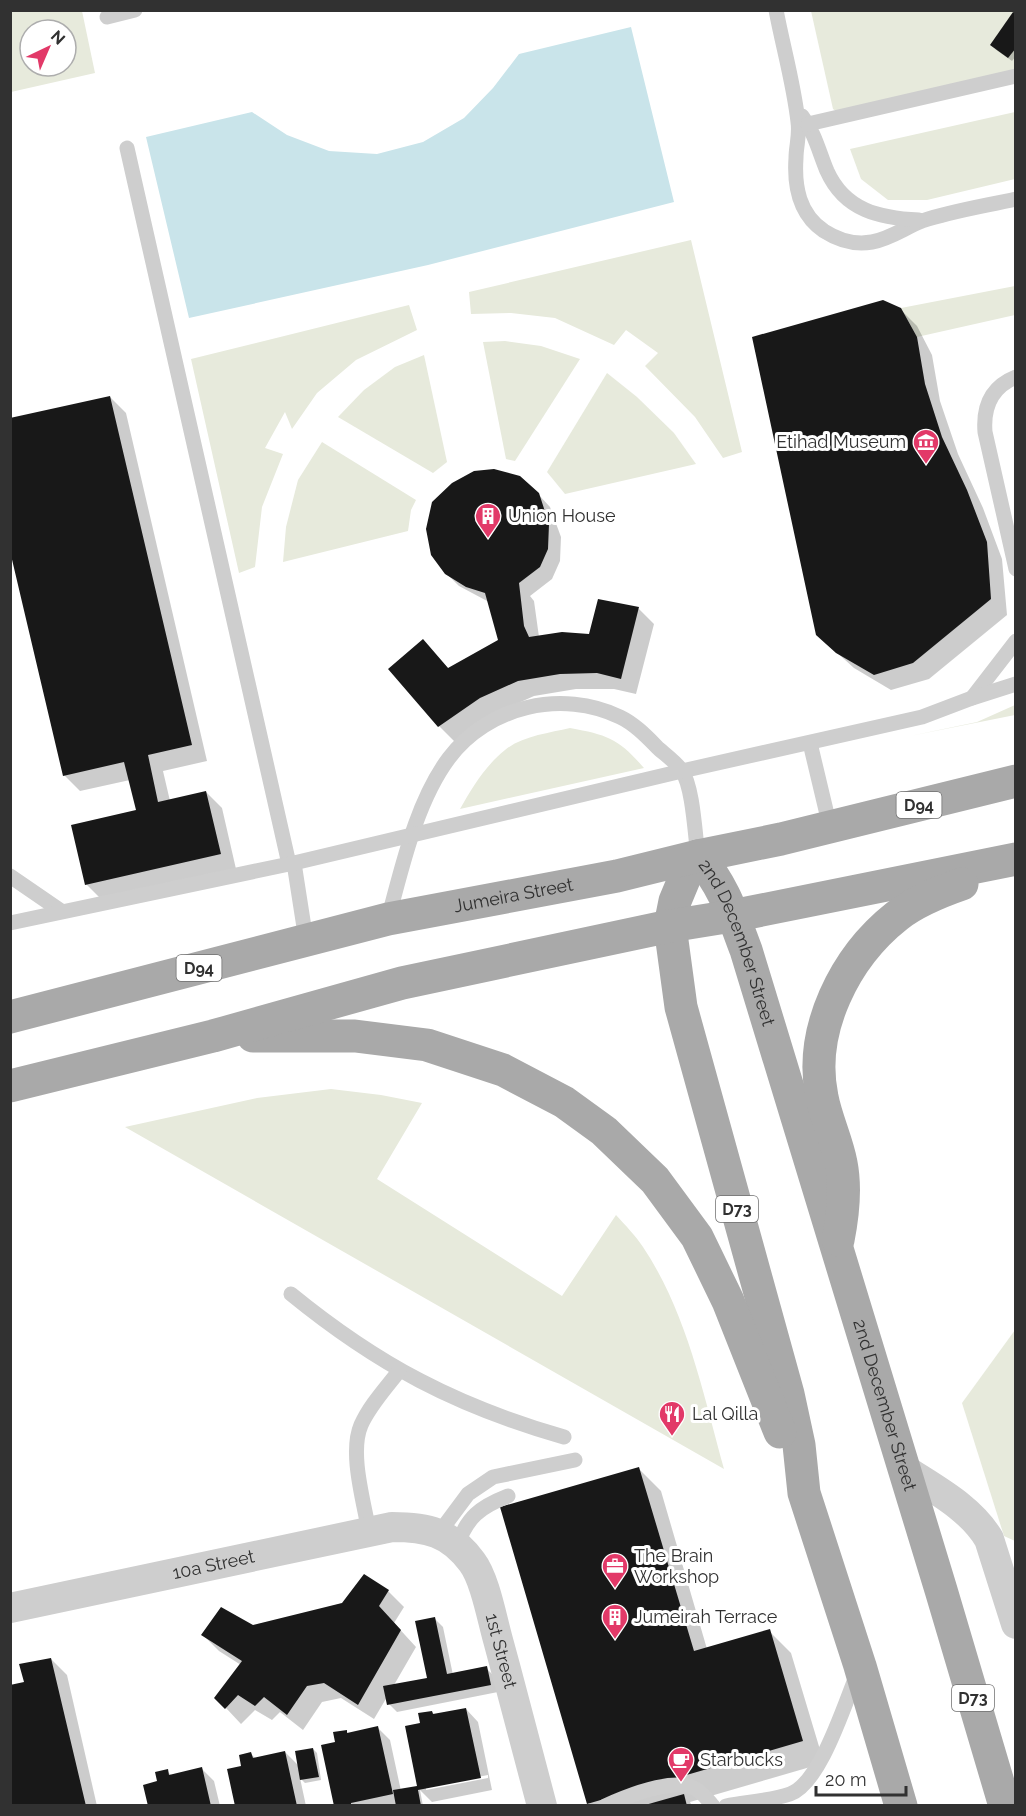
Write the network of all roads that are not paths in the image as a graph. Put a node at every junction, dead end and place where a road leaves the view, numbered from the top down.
1 (135, 10) edge
2 (776, 10) edge
3 (107, 17) dead end
4 (1016, 76) edge
5 (796, 107) junction
6 (808, 124) junction
7 (127, 148) dead end
8 (1016, 200) edge
9 (925, 220) junction
10 (1016, 377) edge
11 (1016, 568) edge
12 (1016, 641) edge
13 (1016, 684) edge
14 (972, 698) junction
15 (810, 743) junction
16 (682, 771) junction
17 (1016, 781) edge
18 (830, 827) junction
19 (411, 835) junction
20 (698, 856) junction
21 (1016, 859) edge
22 (291, 863) junction
23 (1016, 864) edge
24 (10, 876) edge
25 (61, 911) junction
26 (732, 916) junction
27 (388, 920) junction
28 (10, 923) edge
29 (670, 926) junction
30 (306, 940) junction
31 (10, 1017) edge
32 (213, 1036) junction
33 (10, 1086) edge
34 (836, 1251) junction
35 (291, 1294) dead end
36 (399, 1371) junction
37 (564, 1437) dead end
38 (575, 1460) dead end
39 (904, 1469) junction
40 (804, 1493) junction
41 (508, 1496) dead end
42 (369, 1532) junction
43 (438, 1535) junction
44 (1011, 1597) edge
45 (10, 1608) edge
46 (1016, 1624) edge
47 (860, 1666) junction
48 (793, 1800) edge
49 (542, 1806) edge
50 (605, 1806) edge
51 (713, 1806) edge
52 (726, 1806) edge
53 (901, 1806) edge
54 (1005, 1806) edge

1 - 3 lane
2 - 5 lane
4 - 6 lane
5 - 6 lane
5 - 9 lane
6 - 9 lane
7 - 22 lane
8 - 9 lane
10 - 11 lane
12 - 14 lane
13 - 14 lane
14 - 15 lane
15 - 16 lane
15 - 18 lane
16 - 19 lane
16 - 19 lane
16 - 20 lane
17 - 18 main road, Jumeira Street / D94
18 - 20 main road, Jumeira Street / D94
19 - 22 lane
19 - 27 lane
20 - 26 main road, 2nd December Street / D73
20 - 27 main road, Jumeira Street / D94
20 - 29 main road, 2nd December Street / D73
21 - 26 main road
22 - 25 lane
22 - 30 lane
23 - 34 main road
24 - 25 lane
25 - 28 lane
26 - 29 main road
26 - 34 main road, 2nd December Street / D73
27 - 30 main road, Jumeira Street / D94
29 - 32 main road
29 - 40 main road, 2nd December Street / D73
30 - 31 main road, Jumeira Street / D94
32 - 33 main road
32 - 40 main road
34 - 39 main road, 2nd December Street / D73
35 - 36 lane
36 - 37 lane
36 - 42 lane
38 - 43 lane
39 - 44 street
39 - 54 main road, 2nd December Street / D73
40 - 47 main road, 2nd December Street / D73
41 - 43 lane
42 - 43 street, 10a Street
42 - 45 street, 10a Street
43 - 49 street, 1st Street
44 - 46 street
47 - 48 lane
47 - 53 main road, 2nd December Street / D73
48 - 52 lane
50 - 51 lane

